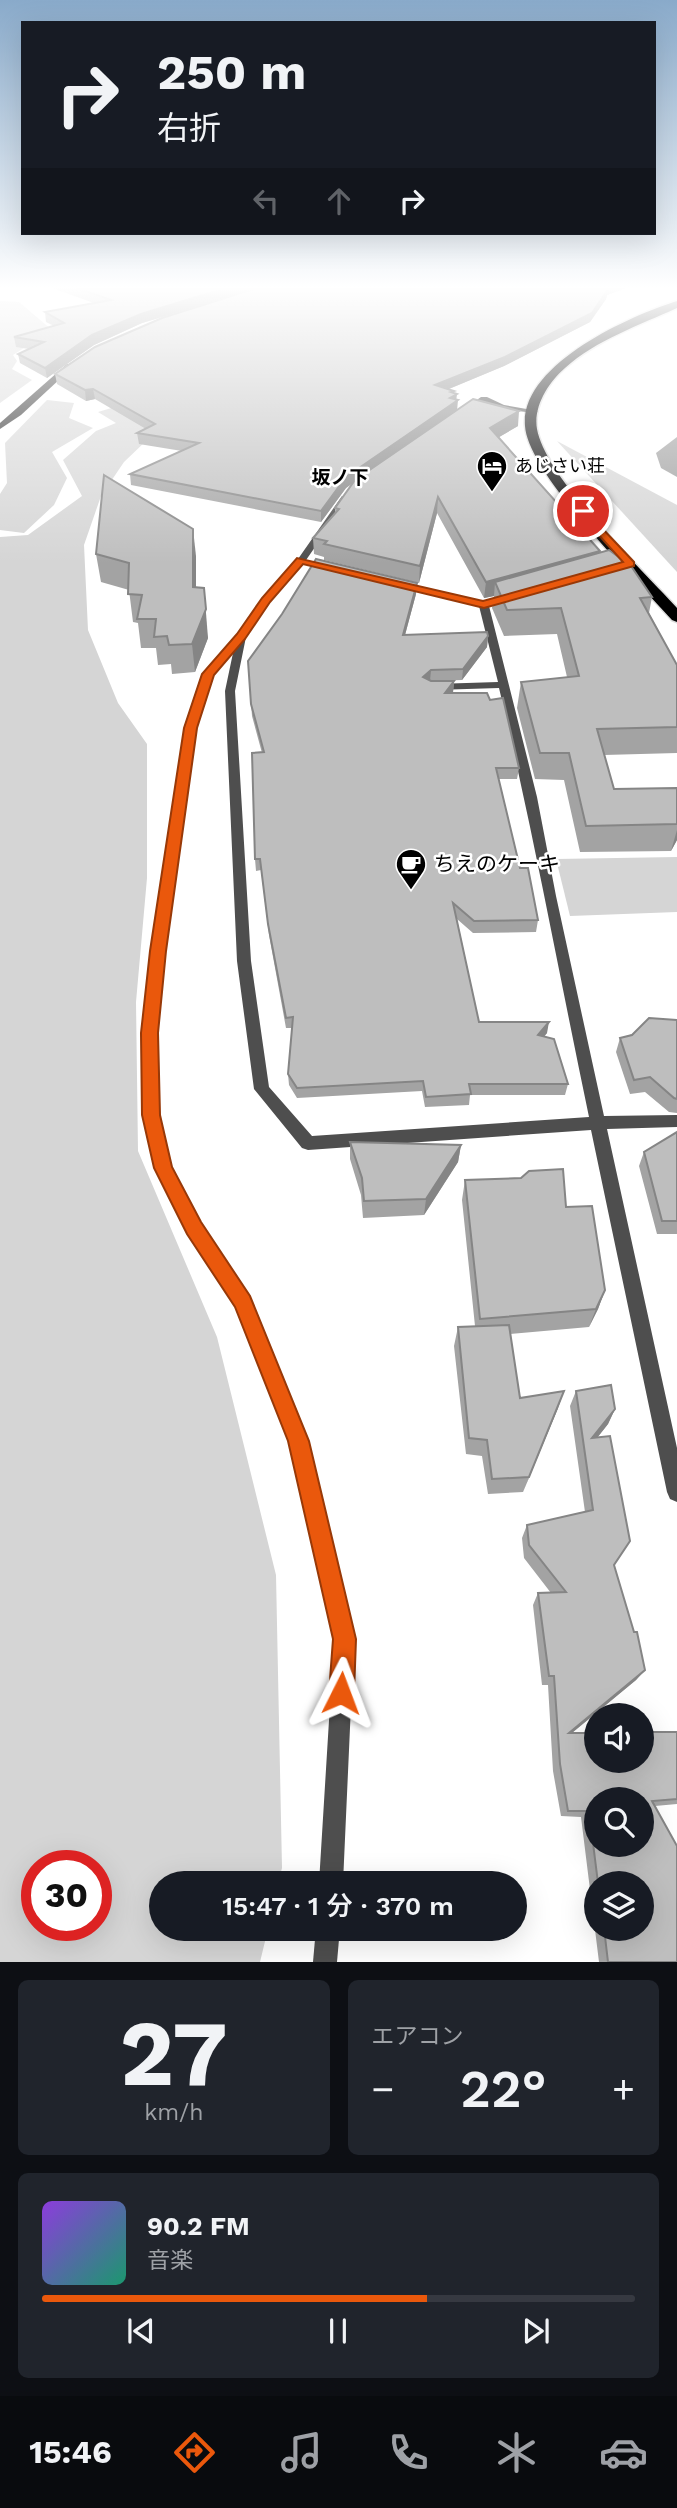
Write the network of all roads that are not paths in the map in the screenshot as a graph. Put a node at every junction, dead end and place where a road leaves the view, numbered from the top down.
1 (52, 380) edge
2 (549, 380) edge
3 (534, 411) junction
4 (456, 419) edge
5 (0, 427) edge
6 (350, 492) edge
7 (301, 561) junction
8 (314, 564) edge
9 (630, 564) junction
10 (612, 569) edge
11 (392, 582) edge
12 (677, 617) edge
13 (241, 637) junction
14 (504, 685) junction
15 (430, 687) edge
16 (677, 1121) edge
17 (598, 1123) junction
18 (677, 1492) edge
19 (332, 1871) edge
20 (327, 1941) edge
21 (326, 1962) edge

1 - 5 street
2 - 3 highway
3 - 4 street
3 - 9 highway
6 - 7 street
7 - 8 street
7 - 13 street
9 - 10 street
9 - 12 highway
11 - 14 street
13 - 17 street
13 - 19 street
14 - 15 street
14 - 17 street
16 - 17 street
17 - 18 street
20 - 21 street

